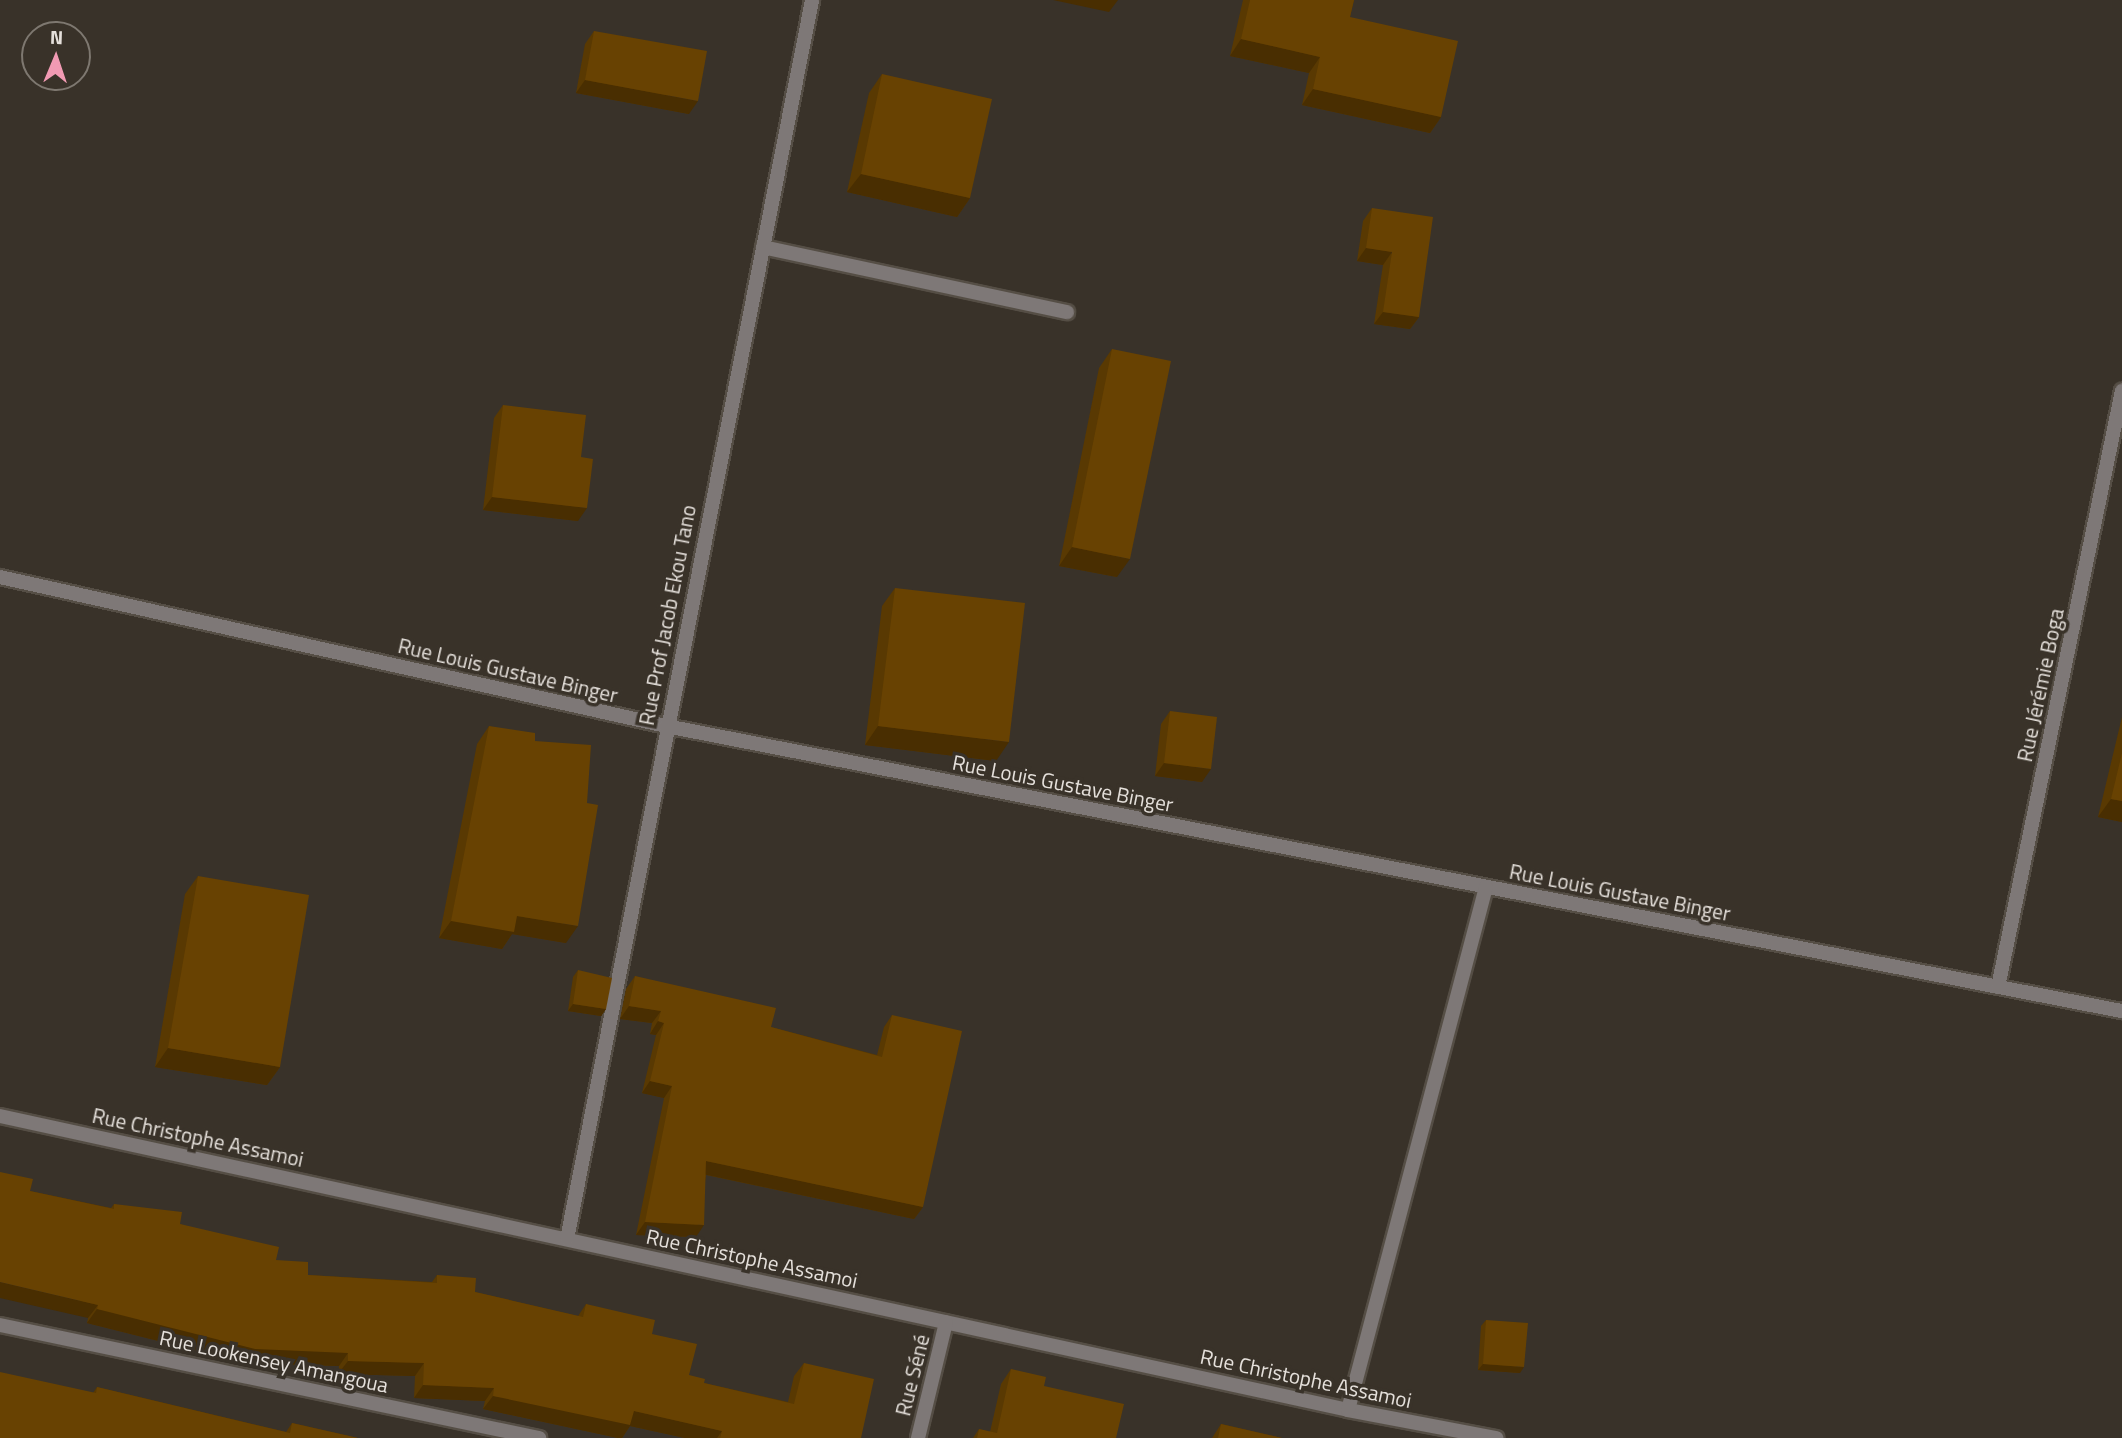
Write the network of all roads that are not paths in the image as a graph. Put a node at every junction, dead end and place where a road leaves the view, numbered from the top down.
1 (812, 0) edge
2 (763, 247) junction
3 (1067, 312) dead end
4 (2122, 391) edge
5 (0, 577) edge
6 (666, 726) junction
7 (1486, 887) junction
8 (1998, 987) junction
9 (2122, 1011) edge
10 (0, 1116) edge
11 (567, 1239) junction
12 (946, 1322) junction
13 (0, 1325) edge
14 (1348, 1410) junction
15 (539, 1438) edge
16 (918, 1438) edge
17 (1496, 1438) edge

1 - 2 street, Rue Prof Jacob Ekou Tano
2 - 3 street
2 - 6 street, Rue Prof Jacob Ekou Tano
4 - 8 street, Rue Jérémie Boga
5 - 6 street, Rue Louis Gustave Binger
6 - 7 street, Rue Louis Gustave Binger
6 - 11 street, Rue Prof Jacob Ekou Tano
7 - 8 street, Rue Louis Gustave Binger
7 - 14 street
8 - 9 street, Rue Louis Gustave Binger
10 - 11 street, Rue Christophe Assamoi
11 - 12 street, Rue Christophe Assamoi
12 - 14 street, Rue Christophe Assamoi
12 - 16 street, Rue Séné
13 - 15 street, Rue Lookensey Amangoua
14 - 17 street, Rue Christophe Assamoi

